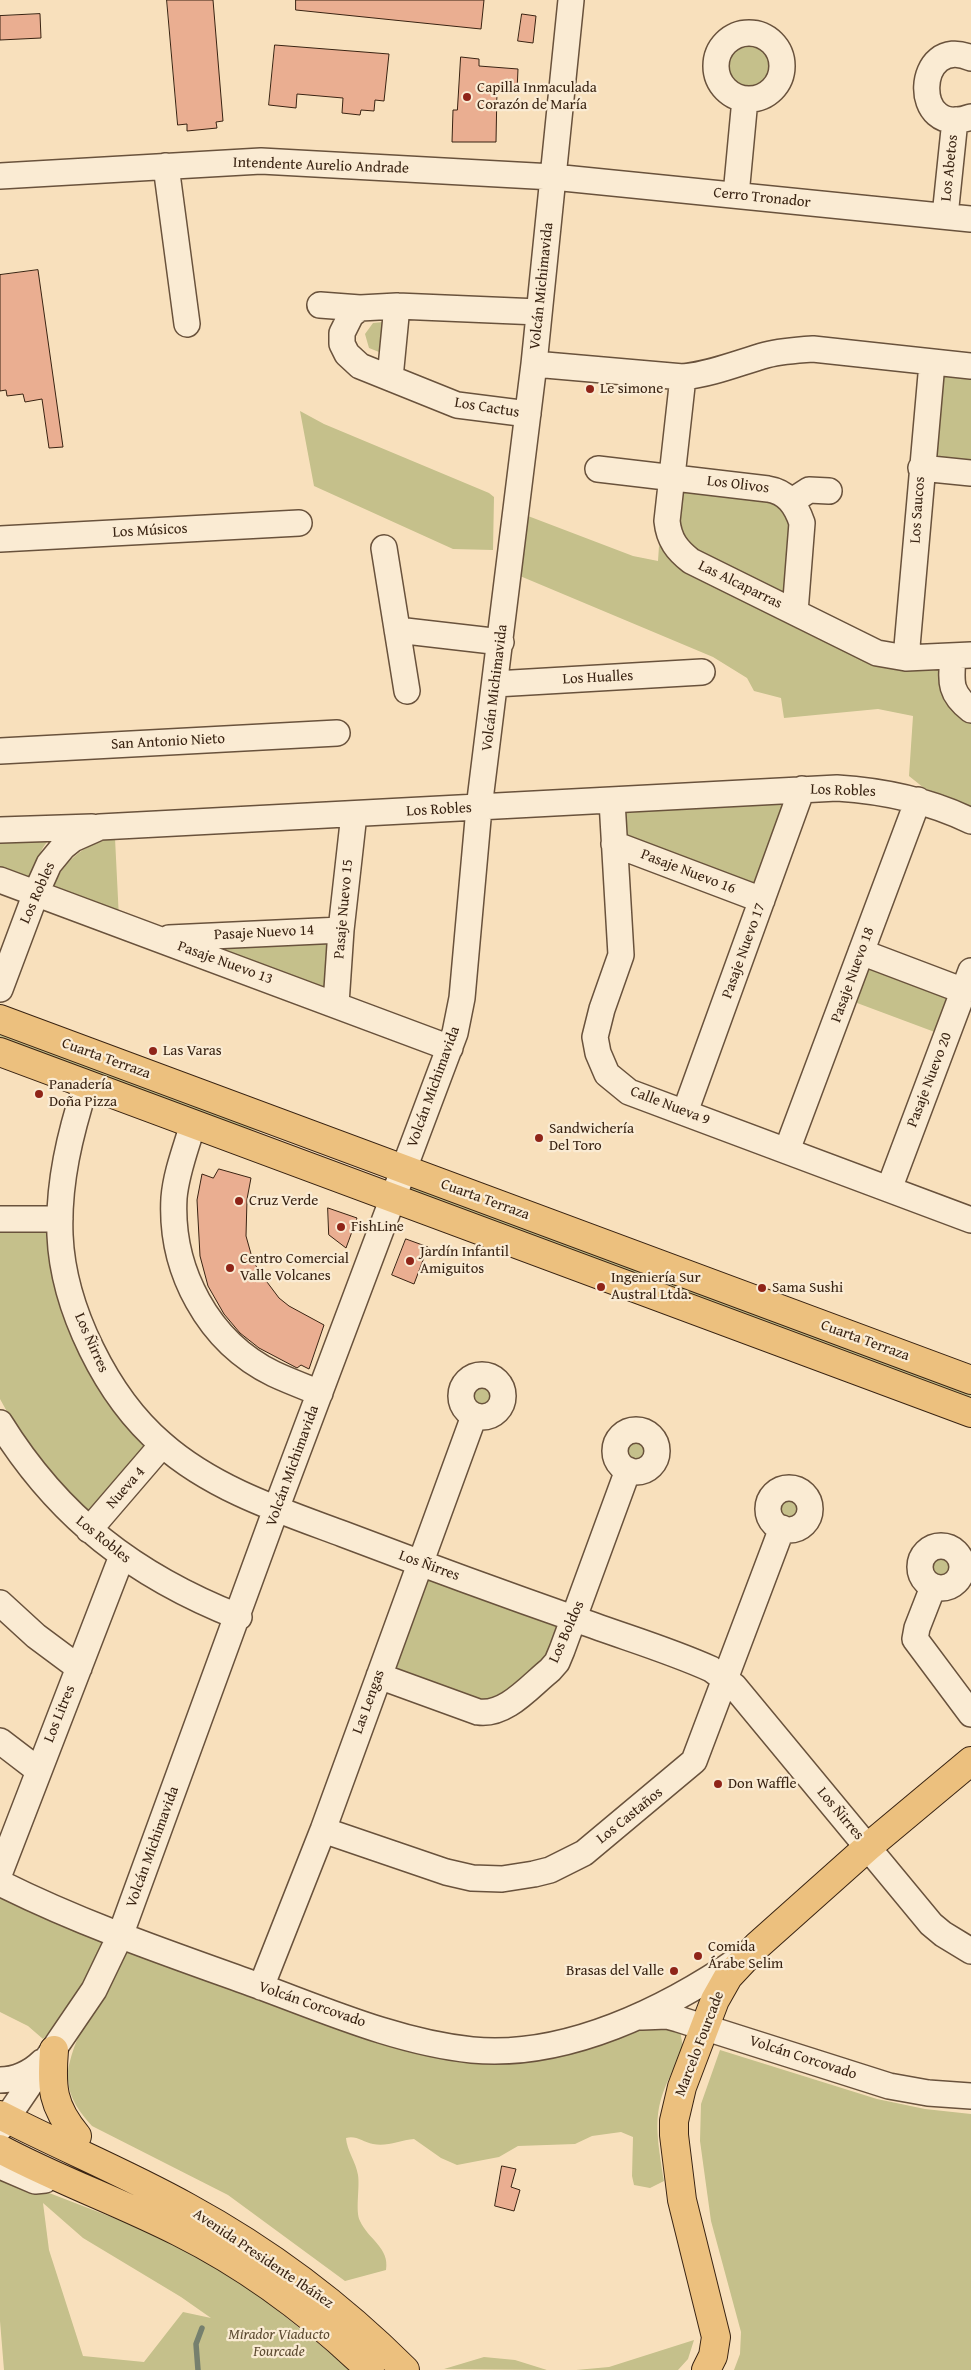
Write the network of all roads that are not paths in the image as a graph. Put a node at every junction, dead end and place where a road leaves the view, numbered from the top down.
1 (571, 0) edge
2 (971, 58) edge
3 (745, 99) dead end
4 (963, 119) edge
5 (166, 166) junction
6 (0, 176) edge
7 (553, 177) junction
8 (736, 195) junction
9 (945, 216) junction
10 (971, 219) edge
11 (320, 304) dead end
12 (396, 306) junction
13 (360, 308) junction
14 (539, 312) junction
15 (187, 324) dead end
16 (932, 363) junction
17 (534, 364) junction
18 (971, 366) edge
19 (683, 377) junction
20 (390, 378) junction
21 (528, 414) junction
22 (921, 468) junction
23 (598, 469) dead end
24 (971, 473) edge
25 (672, 477) junction
26 (829, 491) dead end
27 (792, 501) junction
28 (299, 522) dead end
29 (0, 539) edge
30 (384, 548) dead end
31 (795, 612) junction
32 (397, 630) junction
33 (501, 642) junction
34 (962, 655) edge
35 (906, 658) junction
36 (702, 672) dead end
37 (495, 684) junction
38 (407, 691) dead end
39 (971, 710) edge
40 (337, 733) dead end
41 (0, 751) edge
42 (802, 789) junction
43 (918, 800) junction
44 (612, 801) junction
45 (479, 808) junction
46 (354, 814) junction
47 (971, 821) edge
48 (100, 827) junction
49 (0, 830) edge
50 (614, 844) junction
51 (0, 880) edge
52 (36, 893) junction
53 (762, 900) junction
54 (341, 930) junction
55 (156, 938) junction
56 (862, 952) junction
57 (967, 981) edge
58 (0, 989) edge
59 (336, 1004) junction
60 (0, 1019) edge
61 (450, 1048) junction
62 (0, 1052) edge
63 (86, 1084) junction
64 (685, 1112) junction
65 (193, 1124) junction
66 (788, 1150) junction
67 (404, 1169) junction
68 (889, 1189) junction
69 (393, 1199) junction
70 (0, 1219) edge
71 (60, 1219) junction
72 (971, 1220) edge
73 (971, 1380) edge
74 (320, 1393) junction
75 (971, 1413) edge
76 (474, 1416) dead end
77 (0, 1423) edge
78 (162, 1445) junction
79 (628, 1470) dead end
80 (276, 1510) junction
81 (782, 1528) dead end
82 (89, 1530) junction
83 (122, 1556) junction
84 (420, 1563) junction
85 (933, 1587) dead end
86 (0, 1603) edge
87 (239, 1617) junction
88 (574, 1619) junction
89 (79, 1668) junction
90 (379, 1676) junction
91 (726, 1679) junction
92 (971, 1714) edge
93 (0, 1742) edge
94 (971, 1761) edge
95 (38, 1770) junction
96 (323, 1830) junction
97 (868, 1847) junction
98 (0, 1872) edge
99 (0, 1883) edge
100 (120, 1936) junction
101 (757, 1946) junction
102 (971, 1951) edge
103 (261, 1987) junction
104 (637, 2017) junction
105 (704, 2027) junction
106 (54, 2050) junction
107 (0, 2080) edge
108 (971, 2096) edge
109 (4, 2113) edge
110 (77, 2136) junction
111 (0, 2149) edge
112 (0, 2166) edge
113 (62, 2179) junction
114 (137, 2181) junction
115 (370, 2370) edge
116 (405, 2370) edge
117 (706, 2370) edge

1 - 7 street, Volcán Michimavida
2 - 4 street, Los Abetos
3 - 8 street
4 - 9 street, Los Abetos
5 - 6 street, Intendente Aurelio Andrade
5 - 7 street, Intendente Aurelio Andrade
5 - 15 street
7 - 8 street, Cerro Tronador
7 - 14 street, Volcán Michimavida
8 - 9 street, Cerro Tronador
9 - 10 street, Cerro Tronador
11 - 13 street
12 - 13 street
12 - 14 street
12 - 20 street
13 - 20 street, Los Cactus
14 - 17 street, Volcán Michimavida
16 - 18 street
16 - 19 street
16 - 22 street, Los Saucos
17 - 19 street
17 - 21 street, Volcán Michimavida
19 - 25 street, Las Alcaparras
20 - 21 street, Los Cactus
21 - 33 street, Volcán Michimavida
22 - 24 street
22 - 35 street, Los Saucos
23 - 25 street, Los Olivos
25 - 27 street, Los Olivos
25 - 31 street, Las Alcaparras
26 - 27 street
27 - 31 street
28 - 29 street, Los Músicos
30 - 32 street
31 - 35 street, Las Alcaparras
32 - 33 street
32 - 38 street
33 - 37 street, Volcán Michimavida
34 - 35 street, Las Alcaparras
34 - 39 street
36 - 37 street, Los Hualles
37 - 45 street, Volcán Michimavida
40 - 41 street, San Antonio Nieto
42 - 43 street, Los Robles
42 - 44 street, Los Robles
42 - 53 street, Pasaje Nuevo 17
43 - 47 street, Los Robles
43 - 56 street, Pasaje Nuevo 18
44 - 45 street, Los Robles
44 - 50 street, Calle Nueva 9
45 - 46 street, Los Robles
45 - 61 street, Volcán Michimavida
46 - 48 street, Los Robles
46 - 54 street, Pasaje Nuevo 15
48 - 49 street
48 - 52 street, Los Robles
50 - 53 street, Pasaje Nuevo 16
50 - 64 street, Calle Nueva 9
51 - 52 street, Pasaje Nuevo 13
52 - 55 street, Pasaje Nuevo 13
52 - 58 street, Los Robles
53 - 64 street, Pasaje Nuevo 17
54 - 55 street, Pasaje Nuevo 14
54 - 59 street, Pasaje Nuevo 15
55 - 59 street, Pasaje Nuevo 13
56 - 57 street
56 - 66 street, Pasaje Nuevo 18
57 - 68 street, Pasaje Nuevo 20
59 - 61 street, Pasaje Nuevo 13
60 - 67 main road, Cuarta Terraza
61 - 67 street, Volcán Michimavida
62 - 63 main road, Cuarta Terraza
63 - 65 main road, Cuarta Terraza
63 - 71 street, Los Ñirres
64 - 66 street, Calle Nueva 9
65 - 69 main road, Cuarta Terraza
65 - 74 street
66 - 68 street, Calle Nueva 9
67 - 69 street, Volcán Michimavida
67 - 73 main road, Cuarta Terraza
68 - 72 street, Calle Nueva 9
69 - 74 street, Volcán Michimavida
69 - 75 main road, Cuarta Terraza
70 - 71 street
71 - 78 street, Los Ñirres
74 - 80 street, Volcán Michimavida
76 - 84 street, Las Lengas
77 - 82 street, Los Robles
78 - 80 street, Los Ñirres
78 - 82 street, Nueva 4
79 - 88 street, Los Boldos
80 - 84 street, Los Ñirres
80 - 87 street, Volcán Michimavida
81 - 91 street, Los Castaños
82 - 83 street, Los Robles
83 - 87 street, Los Robles
83 - 89 street, Los Litres
84 - 88 street, Los Ñirres
84 - 90 street, Las Lengas
85 - 92 street
86 - 89 street
87 - 100 street, Volcán Michimavida
88 - 90 street, Los Boldos
88 - 91 street, Los Ñirres
89 - 95 street, Los Litres
90 - 96 street, Las Lengas
91 - 96 street, Los Castaños
91 - 97 street, Los Ñirres
93 - 95 street
94 - 97 main road, Marcelo Fourcade
95 - 98 street, Los Litres
96 - 103 street, Las Lengas
97 - 101 main road, Marcelo Fourcade
97 - 102 street, Los Ñirres
99 - 100 street, Volcán Corcovado
100 - 103 street, Volcán Corcovado
100 - 106 street, Volcán Michimavida
101 - 104 street, Volcán Corcovado
101 - 105 main road, Marcelo Fourcade
103 - 104 street, Volcán Corcovado
104 - 105 street, Volcán Corcovado
105 - 108 street, Volcán Corcovado
105 - 117 main road, Marcelo Fourcade
106 - 107 street
106 - 109 street
106 - 110 main road
109 - 110 main road
109 - 114 main road, Avenida Presidente Ibáñez
110 - 114 main road
111 - 113 main road, Avenida Presidente Ibáñez
112 - 113 street, Avenida Presidente Ibáñez
113 - 115 main road, Avenida Presidente Ibáñez
114 - 116 main road, Avenida Presidente Ibáñez

